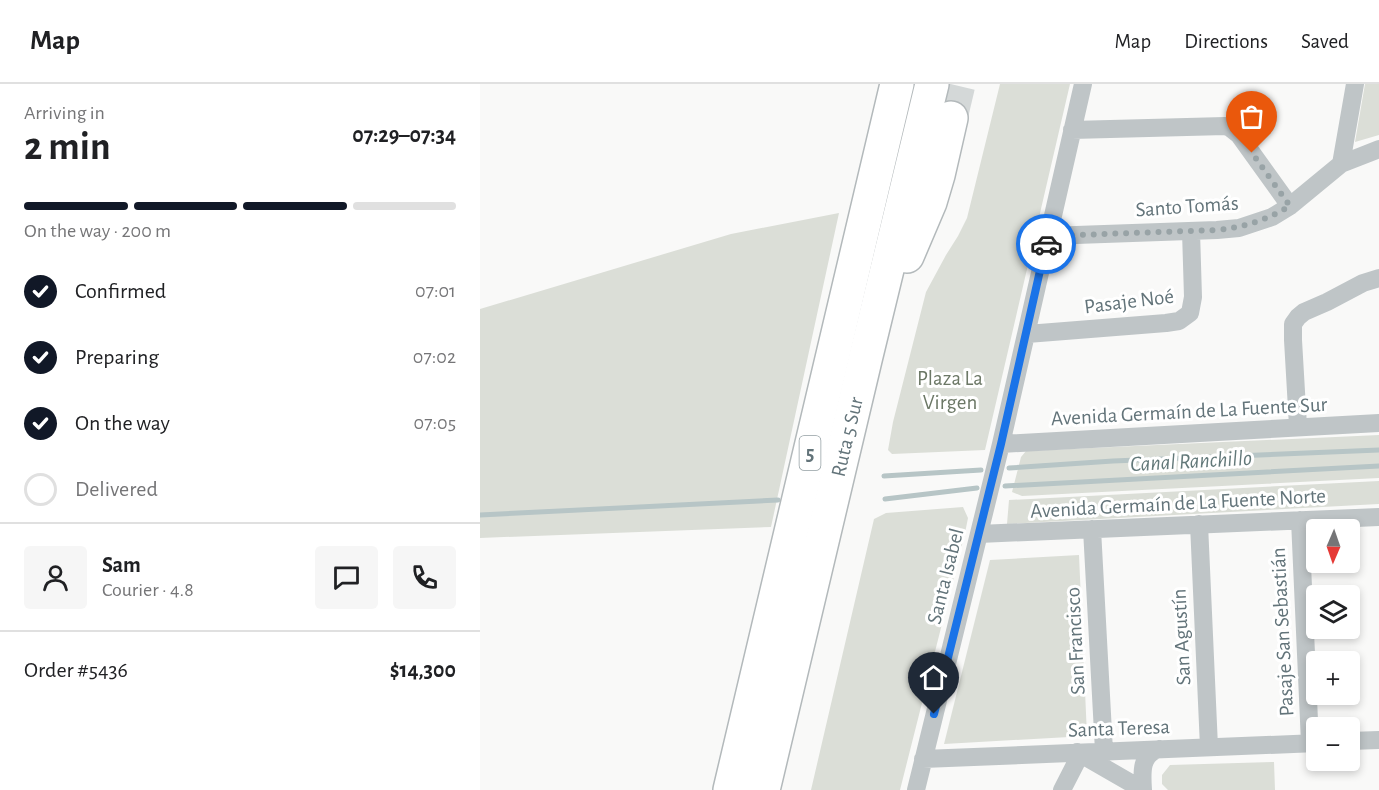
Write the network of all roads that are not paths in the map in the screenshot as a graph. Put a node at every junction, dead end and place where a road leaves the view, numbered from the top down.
1 (897, 84) edge
2 (932, 84) edge
3 (1083, 84) edge
4 (1355, 84) edge
5 (951, 118) tunnel mouth
6 (1072, 130) junction
7 (1379, 150) edge
8 (1341, 164) junction
9 (1290, 206) junction
10 (1191, 231) junction
11 (1048, 236) junction
12 (1379, 278) edge
13 (1027, 334) junction
14 (865, 360) junction
15 (1379, 423) edge
16 (1299, 426) junction
17 (1001, 444) junction
18 (1379, 517) edge
19 (1300, 520) junction
20 (1199, 524) junction
21 (1092, 529) junction
22 (979, 534) junction
23 (1311, 717) edge
24 (1379, 740) edge
25 (1360, 741) edge
26 (1306, 743) edge
27 (1209, 747) junction
28 (1159, 749) junction
29 (1104, 751) junction
30 (1079, 754) junction
31 (923, 759) junction
32 (730, 790) edge
33 (763, 790) edge
34 (916, 790) edge
35 (1062, 790) edge
36 (1143, 790) edge

1 - 32 highway, Ruta 5 Sur / 5
2 - 14 highway, Ruta 5 Sur / 5
3 - 6 street, Santa Isabel
4 - 8 street
5 - 14 highway
6 - 9 street
6 - 11 street, Santa Isabel
7 - 8 street, Santo Tomás
8 - 9 street, Santo Tomás
9 - 10 street, Santo Tomás
10 - 11 street, Santo Tomás
10 - 13 street, Pasaje Noé
11 - 13 street, Santa Isabel
12 - 16 street
13 - 17 street, Santa Isabel
14 - 33 highway, Ruta 5 Sur / 5
15 - 16 street, Avenida Germaín de La Fuente Sur
16 - 17 street, Avenida Germaín de La Fuente Sur
17 - 22 street, Santa Isabel
18 - 19 street, Avenida Germaín de La Fuente Norte
19 - 20 street, Avenida Germaín de La Fuente Norte
19 - 23 street, Pasaje San Sebastián
20 - 21 street, Avenida Germaín de La Fuente Norte
20 - 27 street, San Agustín
21 - 22 street, Avenida Germaín de La Fuente Norte
21 - 29 street, San Francisco
22 - 31 street, Santa Isabel
24 - 25 street
26 - 27 street, Santa Teresa
27 - 28 street, Santa Teresa
28 - 29 street, Santa Teresa
28 - 36 street
29 - 30 street, Santa Teresa
30 - 31 street, Santa Teresa
30 - 35 street
30 - 36 street
31 - 34 street, Santa Isabel

